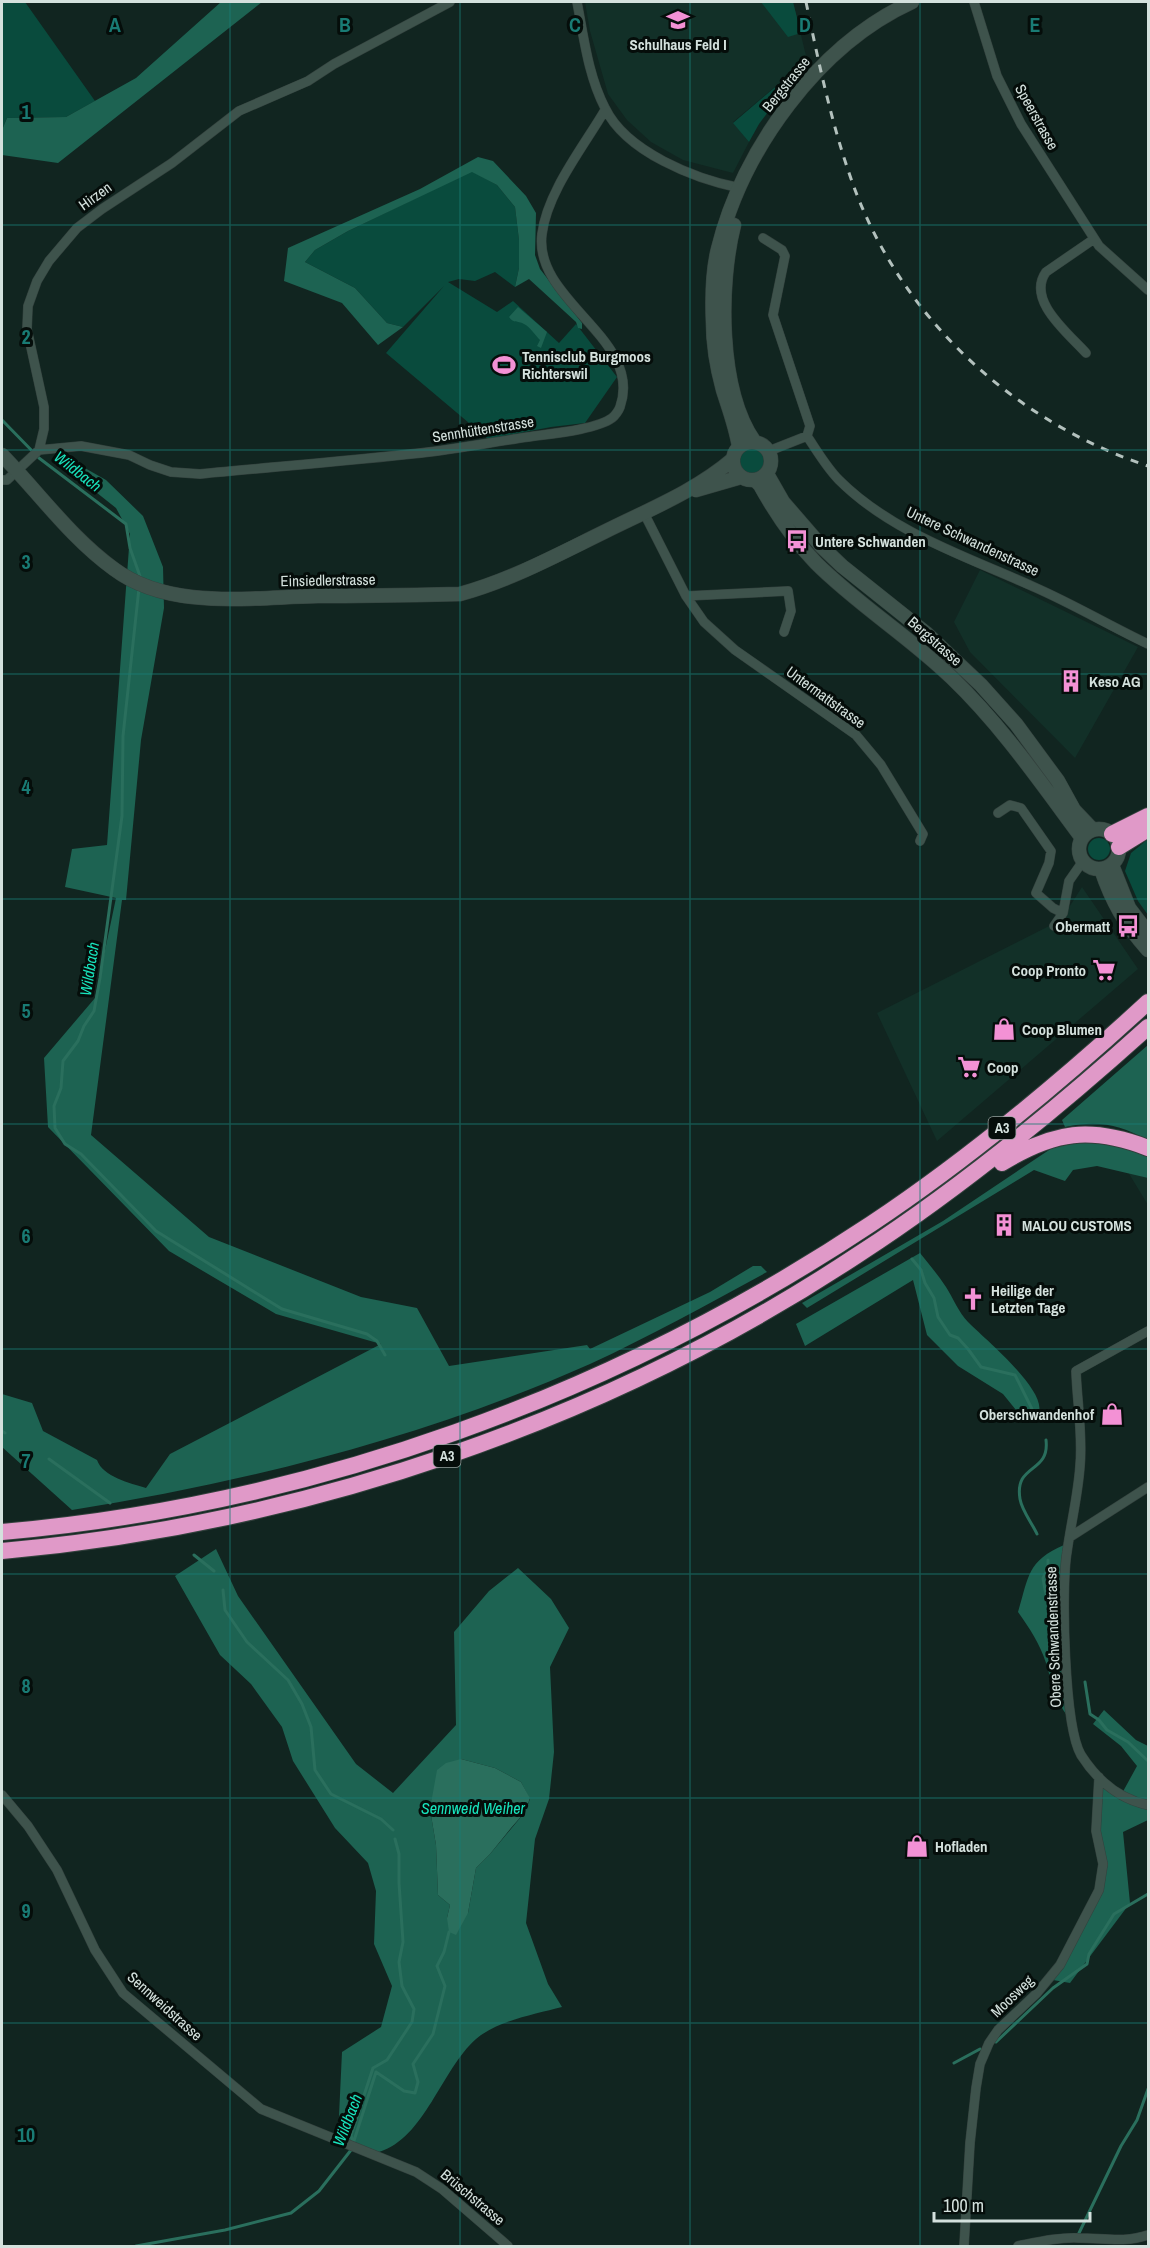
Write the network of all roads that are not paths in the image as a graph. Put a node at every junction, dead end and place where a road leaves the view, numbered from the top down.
1 (450, 2) edge
2 (577, 2) edge
3 (974, 2) edge
4 (903, 3) edge
5 (605, 110) junction
6 (740, 188) junction
7 (764, 238) dead end
8 (1094, 238) junction
9 (1149, 290) edge
10 (1086, 353) dead end
11 (807, 436) junction
12 (754, 441) junction
13 (39, 450) junction
14 (769, 451) junction
15 (736, 453) junction
16 (2, 455) edge
17 (17, 471) junction
18 (754, 477) junction
19 (2, 480) edge
20 (685, 492) junction
21 (644, 513) junction
22 (686, 596) junction
23 (784, 632) dead end
24 (1149, 644) edge
25 (998, 813) dead end
26 (1149, 816) edge
27 (1149, 829) edge
28 (1088, 834) junction
29 (1116, 840) junction
30 (920, 841) dead end
31 (1083, 861) junction
32 (1106, 867) junction
33 (1063, 914) junction
34 (1054, 926) dead end
35 (1149, 933) edge
36 (1149, 950) edge
37 (1149, 1002) edge
38 (1149, 1027) edge
39 (1149, 1148) edge
40 (922, 1212) junction
41 (1149, 1331) edge
42 (1149, 1486) edge
43 (2, 1532) edge
44 (1071, 1537) junction
45 (2, 1551) edge
46 (1099, 1777) junction
47 (2, 1796) edge
48 (1149, 1804) edge
49 (384, 2158) joint
50 (1149, 2235) edge
51 (508, 2247) edge
52 (964, 2247) edge
53 (1018, 2247) edge

1 - 13 street, Hirzen
2 - 5 street
3 - 8 street, Speerstrasse
4 - 6 main road, Bergstrasse
5 - 6 street
5 - 13 street, Sennhüttenstrasse
6 - 12 main road, Bergstrasse
6 - 15 main road, Bergstrasse
7 - 11 street, Untere Schwandenstrasse
8 - 9 street, Speerstrasse
8 - 10 street
11 - 14 street
11 - 24 street, Untere Schwandenstrasse
12 - 14 main road
12 - 15 main road
13 - 17 street
14 - 18 main road
15 - 18 main road, Bergstrasse
15 - 20 main road, Einsiedlerstrasse
16 - 17 main road, Einsiedlerstrasse
17 - 19 street
17 - 21 main road, Einsiedlerstrasse
18 - 20 main road, Einsiedlerstrasse
18 - 28 main road, Bergstrasse
20 - 21 main road, Einsiedlerstrasse
21 - 22 street, Untermattstrasse
22 - 23 street
22 - 30 street, Untermattstrasse
25 - 33 street
26 - 29 highway
27 - 29 highway
28 - 29 main road
28 - 31 main road
29 - 32 main road
31 - 32 main road
31 - 33 street
32 - 35 main road
32 - 36 main road
33 - 34 street
37 - 43 highway, A3
38 - 40 highway, A3
39 - 40 highway
40 - 45 highway, A3
41 - 44 street, Obere Schwandenstrasse
42 - 44 street
44 - 46 street, Obere Schwandenstrasse
46 - 48 street, Obere Schwandenstrasse
46 - 52 street, Moosweg
47 - 49 street, Sennweidstrasse
49 - 51 street, Brüschstrasse
50 - 53 street

